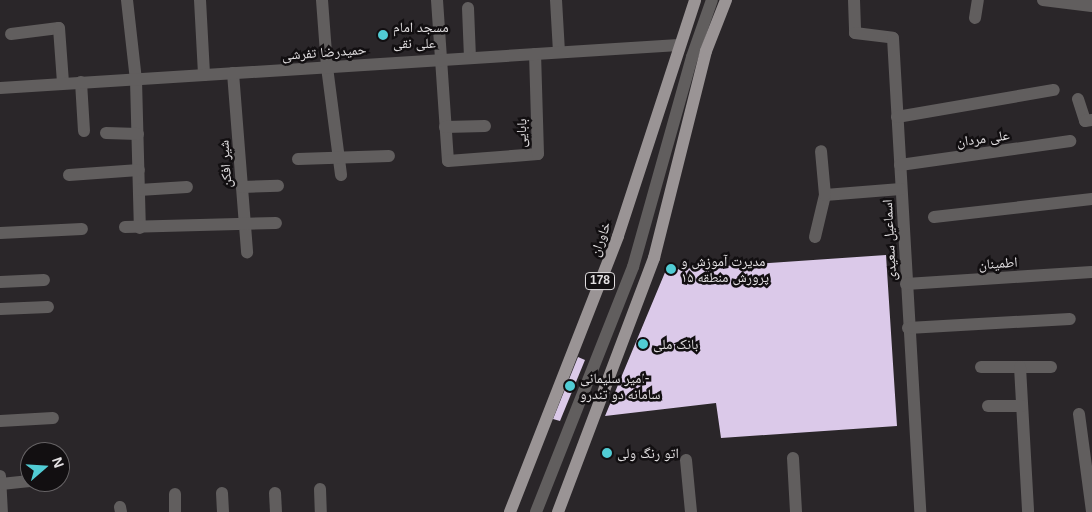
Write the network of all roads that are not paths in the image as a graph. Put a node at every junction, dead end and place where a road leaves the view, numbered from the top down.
1 (127, 0) edge
2 (200, 0) edge
3 (322, 0) edge
4 (437, 0) edge
5 (556, 0) edge
6 (695, 0) edge
7 (712, 0) edge
8 (726, 0) edge
9 (854, 0) edge
10 (978, 0) edge
11 (1043, 0) edge
12 (1092, 6) edge
13 (468, 8) dead end
14 (976, 18) dead end
15 (11, 34) dead end
16 (679, 45) junction
17 (559, 52) junction
18 (535, 54) junction
19 (470, 58) junction
20 (441, 60) junction
21 (328, 67) junction
22 (233, 73) junction
23 (204, 74) junction
24 (136, 80) junction
25 (81, 82) junction
26 (63, 83) junction
27 (0, 88) edge
28 (1054, 90) dead end
29 (1078, 100) dead end
30 (897, 117) junction
31 (1092, 120) edge
32 (485, 126) dead end
33 (445, 127) junction
34 (84, 132) dead end
35 (106, 133) dead end
36 (138, 134) junction
37 (1070, 141) dead end
38 (821, 151) dead end
39 (339, 156) junction
40 (389, 156) dead end
41 (298, 159) dead end
42 (900, 165) junction
43 (139, 170) junction
44 (69, 175) dead end
45 (341, 175) dead end
46 (278, 186) dead end
47 (187, 187) dead end
48 (242, 187) junction
49 (901, 189) junction
50 (139, 190) junction
51 (825, 196) junction
52 (1092, 199) edge
53 (934, 217) dead end
54 (276, 223) dead end
55 (245, 224) junction
56 (125, 228) dead end
57 (140, 228) junction
58 (82, 229) dead end
59 (0, 233) edge
60 (815, 237) dead end
61 (247, 252) dead end
62 (1092, 272) edge
63 (44, 280) dead end
64 (0, 282) edge
65 (906, 284) junction
66 (48, 306) dead end
67 (0, 309) edge
68 (1070, 319) dead end
69 (908, 328) junction
70 (981, 367) dead end
71 (1020, 367) junction
72 (1051, 367) dead end
73 (988, 406) dead end
74 (1022, 406) junction
75 (1079, 414) dead end
76 (52, 418) dead end
77 (0, 421) edge
78 (793, 458) dead end
79 (686, 460) dead end
80 (0, 476) edge
81 (20, 481) edge
82 (1, 484) edge
83 (320, 489) dead end
84 (275, 493) dead end
85 (175, 494) dead end
86 (222, 494) dead end
87 (2, 512) edge
88 (175, 512) edge
89 (222, 512) edge
90 (276, 512) edge
91 (321, 512) edge
92 (510, 512) edge
93 (536, 512) edge
94 (558, 512) edge
95 (691, 512) edge
96 (796, 512) edge
97 (920, 512) edge
98 (1028, 512) edge
99 (1092, 512) edge

1 - 24 street
2 - 23 street
3 - 21 street
4 - 20 street
5 - 17 street
6 - 16 main road, خاوران / 178
7 - 93 street
8 - 94 main road
9 - 30 street, اسماعیل سعیدی
10 - 14 street
11 - 12 street
13 - 19 street
15 - 26 street
16 - 17 street, حمیدرضا تفرشی
16 - 92 main road, خاوران / 178
17 - 18 street, حمیدرضا تفرشی
18 - 19 street, حمیدرضا تفرشی
18 - 33 street, بابایی
19 - 20 street, حمیدرضا تفرشی
20 - 21 street, حمیدرضا تفرشی
20 - 33 street
21 - 22 street, حمیدرضا تفرشی
21 - 39 street
22 - 23 street, حمیدرضا تفرشی
22 - 48 street, شیر افکن
23 - 24 street, حمیدرضا تفرشی
24 - 25 street, حمیدرضا تفرشی
24 - 36 street
25 - 26 street, حمیدرضا تفرشی
25 - 34 street
26 - 27 street, حمیدرضا تفرشی
28 - 30 street
29 - 31 street
30 - 42 street, اسماعیل سعیدی
32 - 33 street
35 - 36 street
36 - 43 street
37 - 42 street, علی مردان
38 - 51 street
39 - 40 street
39 - 41 street
39 - 45 street
42 - 49 street, اسماعیل سعیدی
43 - 44 street
43 - 50 street
46 - 48 street
47 - 50 street
48 - 55 street, شیر افکن
49 - 51 street
49 - 65 street, اسماعیل سعیدی
50 - 57 street
51 - 60 street
52 - 53 street
54 - 55 street
55 - 57 street
55 - 61 street, شیر افکن
56 - 57 street
58 - 59 street
62 - 65 street, اطمینان
63 - 64 street
65 - 69 street, اسماعیل سعیدی
66 - 67 street
68 - 69 street
69 - 97 street, اسماعیل سعیدی
70 - 71 street
71 - 72 street
71 - 74 street
73 - 74 street
74 - 98 street
75 - 99 street
76 - 77 street
78 - 96 street
79 - 95 street
80 - 82 street
81 - 82 street
82 - 87 street
83 - 91 street
84 - 90 street
85 - 88 street
86 - 89 street

